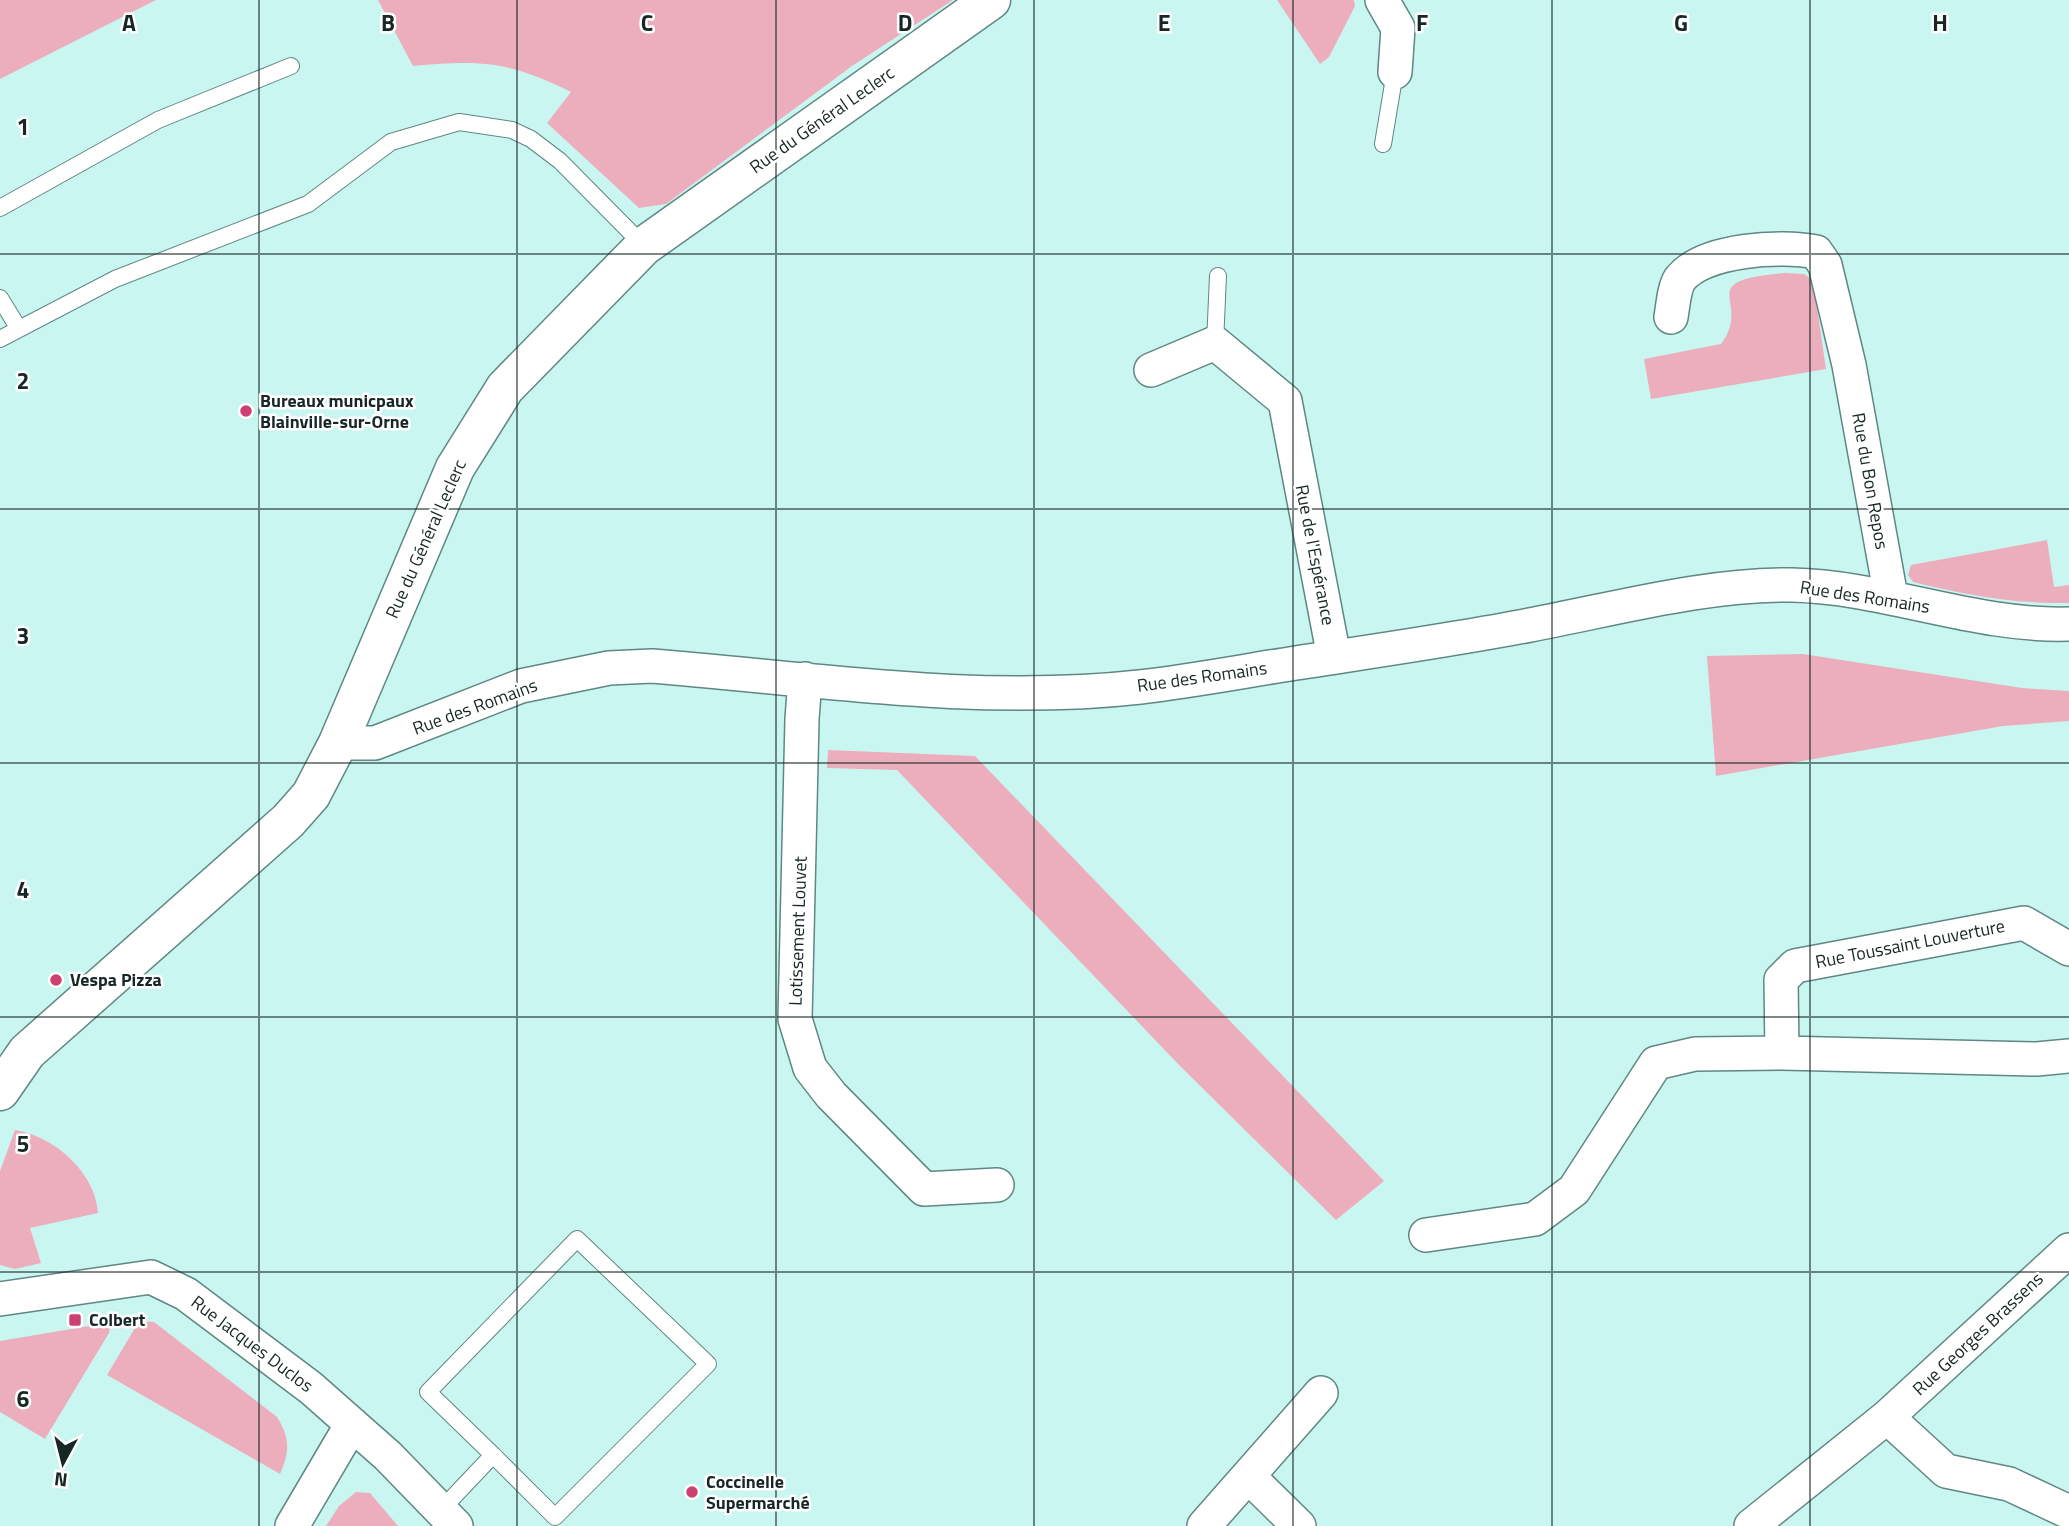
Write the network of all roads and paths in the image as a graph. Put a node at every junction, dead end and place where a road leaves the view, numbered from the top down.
1 (991, 0) edge
2 (1382, 0) edge
3 (291, 66) dead end
4 (1395, 72) joint
5 (1383, 144) dead end
6 (0, 208) edge
7 (644, 246) junction
8 (1218, 276) dead end
9 (0, 298) edge
10 (1671, 317) dead end
11 (19, 329) junction
12 (0, 339) edge
13 (1215, 343) junction
14 (1151, 370) dead end
15 (1891, 597) junction
16 (2069, 624) edge
17 (1334, 657) junction
18 (805, 679) junction
19 (338, 743) junction
20 (2069, 949) edge
21 (1782, 1053) junction
22 (2069, 1056) edge
23 (0, 1091) edge
24 (997, 1185) dead end
25 (1426, 1235) dead end
26 (2069, 1250) edge
27 (0, 1299) edge
28 (1321, 1393) dead end
29 (1887, 1417) junction
30 (352, 1424) junction
31 (493, 1455) junction
32 (1248, 1476) junction
33 (2069, 1512) edge
34 (449, 1518) edge
35 (555, 1521) edge
36 (292, 1526) edge
37 (1204, 1526) edge
38 (1299, 1526) edge
39 (1751, 1526) edge

1 - 7 street, Rue du Général Leclerc
2 - 4 street
3 - 6 lane
4 - 5 lane
7 - 11 lane
7 - 19 street, Rue du Général Leclerc
8 - 13 lane
9 - 11 lane
10 - 15 street, Rue du Bon Repos
11 - 12 lane
13 - 14 street
13 - 17 street, Rue de l'Espérance
15 - 16 street, Rue des Romains
15 - 17 street, Rue des Romains
17 - 18 street, Rue des Romains
18 - 19 street, Rue des Romains
18 - 24 street, Lotissement Louvet
19 - 23 street, Rue du Général Leclerc
20 - 21 street, Rue Toussaint Louverture
21 - 22 street
21 - 25 street
26 - 29 street, Rue Georges Brassens
27 - 30 street, Rue Jacques Duclos
28 - 32 street
29 - 33 street
29 - 39 street, Rue Georges Brassens
30 - 34 street, Rue Jacques Duclos
30 - 36 street
31 - 34 lane
31 - 35 lane
31 - 35 lane
32 - 37 street
32 - 38 street

